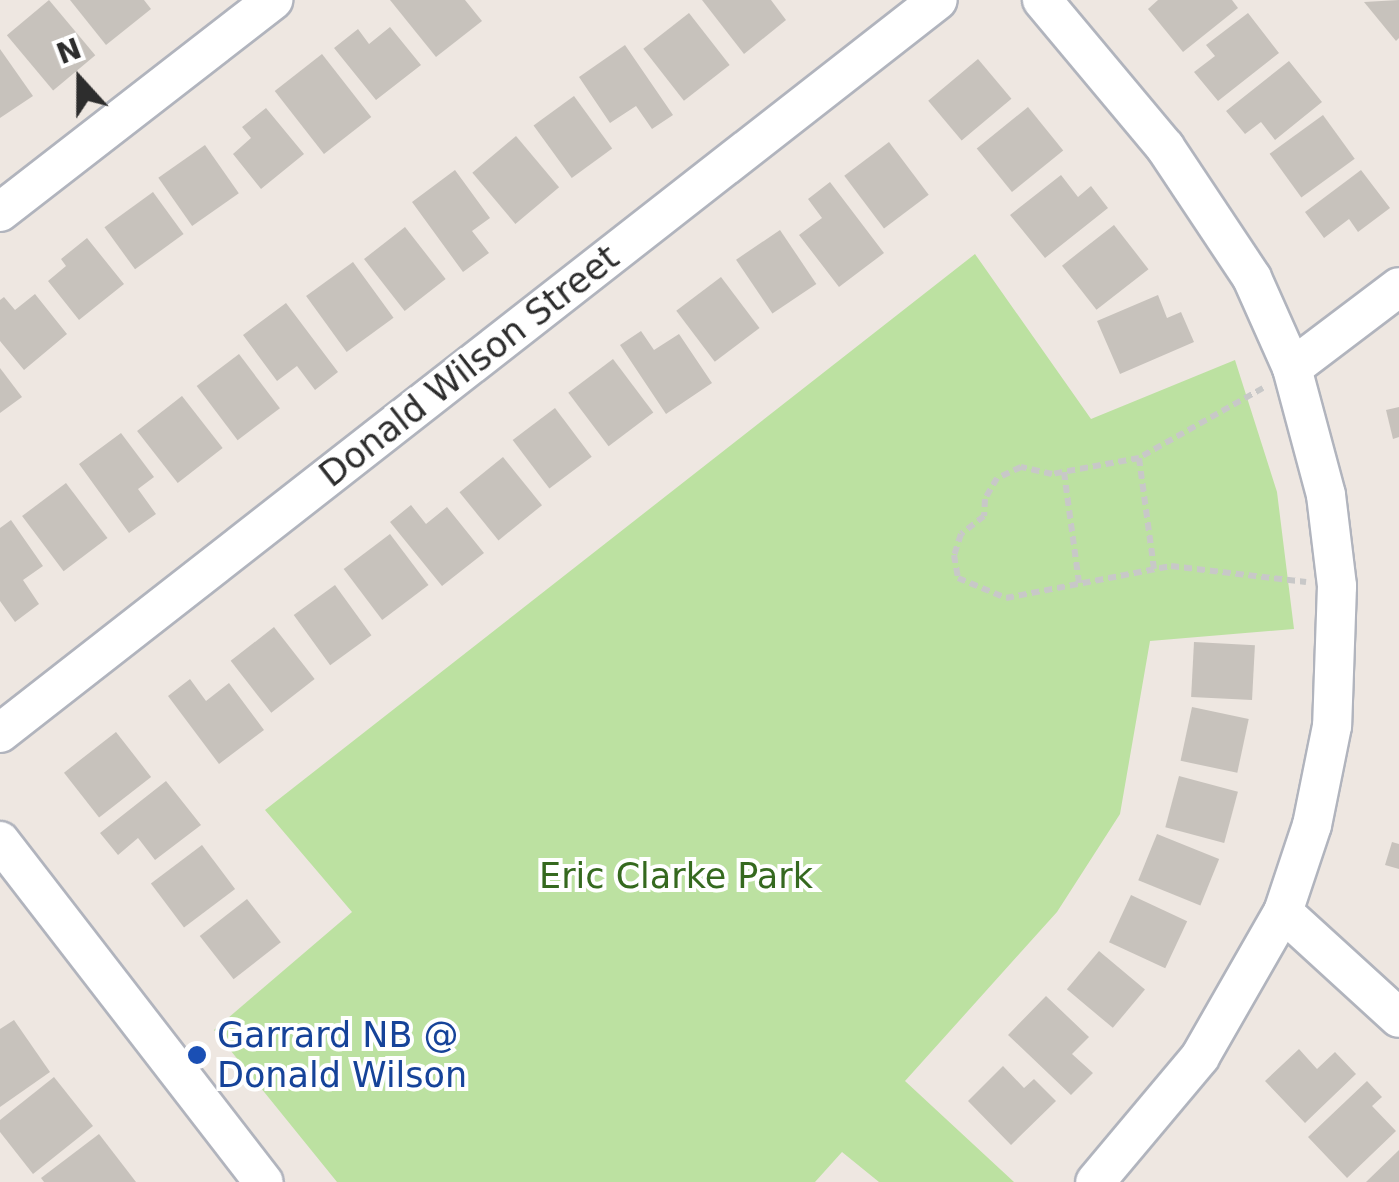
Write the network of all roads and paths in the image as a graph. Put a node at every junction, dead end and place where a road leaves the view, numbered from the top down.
1 (272, 0) edge
2 (938, 0) edge
3 (1042, 0) edge
4 (0, 212) edge
5 (1399, 288) edge
6 (1292, 368) junction
7 (1139, 458) junction
8 (1064, 472) junction
9 (1154, 568) junction
10 (1079, 583) junction
11 (1337, 586) junction
12 (0, 733) edge
13 (0, 841) edge
14 (1282, 912) junction
15 (1399, 1018) edge
16 (264, 1182) edge
17 (1094, 1182) edge

1 - 4 street
2 - 12 street, Donald Wilson Street
3 - 6 street
5 - 6 street
6 - 7 path
6 - 11 street
7 - 8 path
7 - 9 path
8 - 10 path
8 - 10 path
9 - 10 path
9 - 11 path
11 - 14 street
13 - 16 street
14 - 15 street
14 - 17 street

